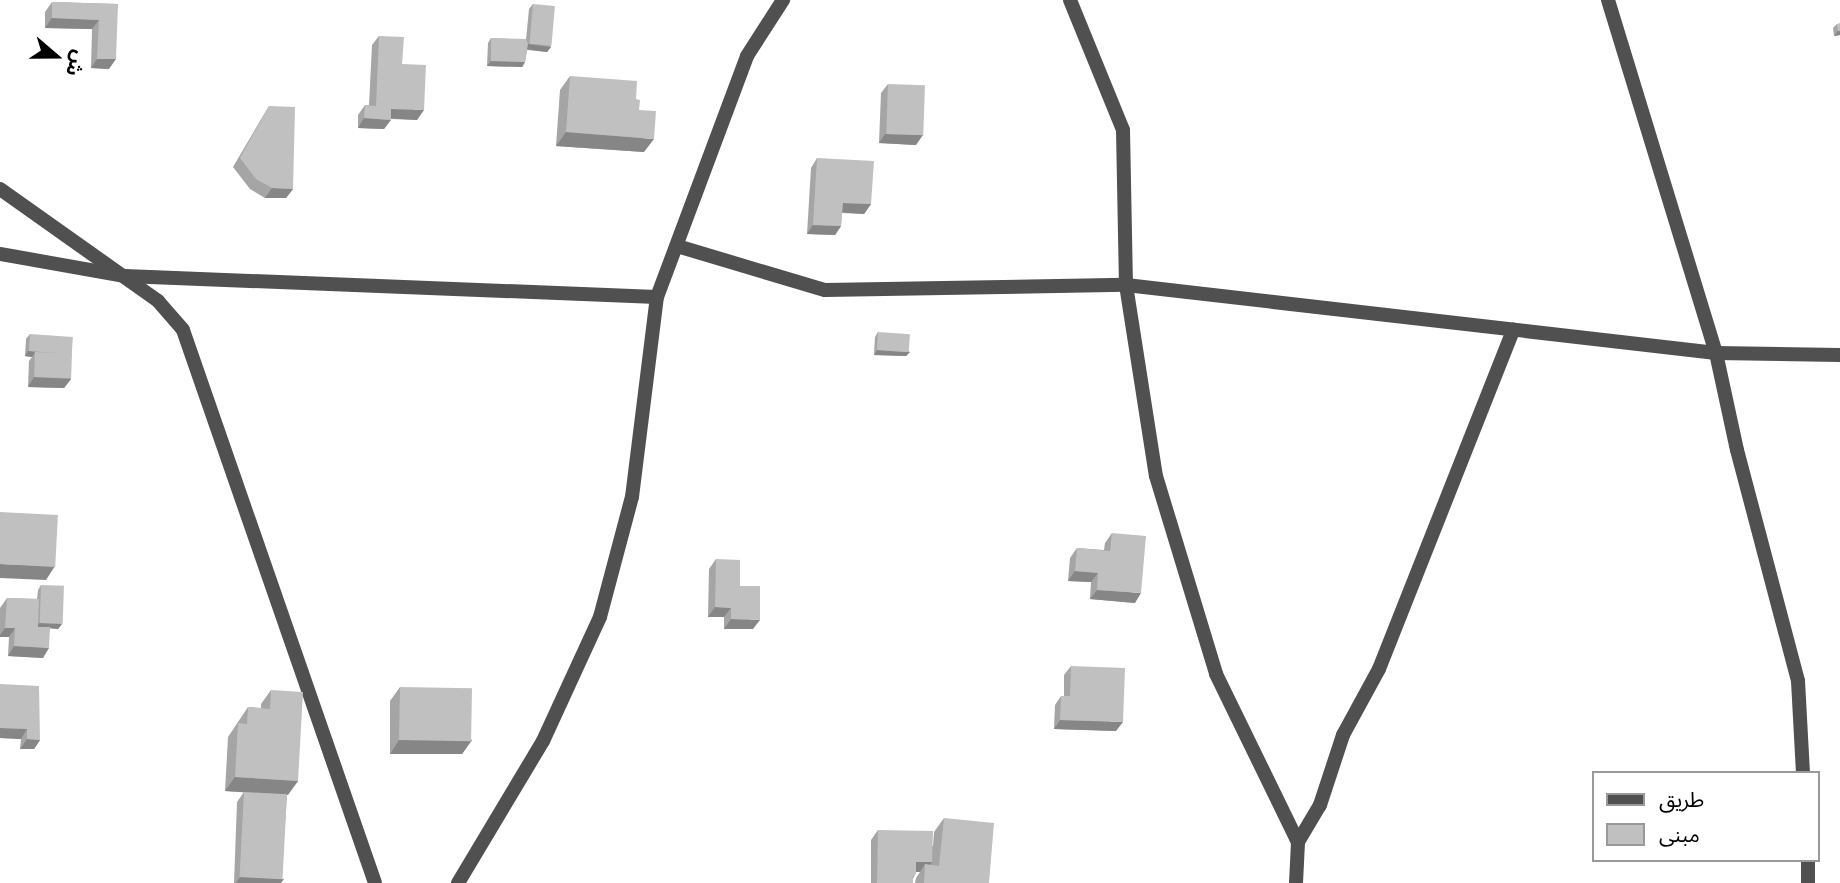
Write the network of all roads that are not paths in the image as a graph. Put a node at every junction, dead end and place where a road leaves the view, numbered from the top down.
1 (783, 0) edge
2 (1070, 0) edge
3 (1608, 0) edge
4 (0, 189) edge
5 (677, 246) junction
6 (0, 254) edge
7 (125, 276) junction
8 (1126, 285) junction
9 (657, 297) junction
10 (1513, 330) junction
11 (1716, 353) junction
12 (1840, 355) edge
13 (1803, 771) edge
14 (1298, 842) junction
15 (1808, 862) edge
16 (375, 883) edge
17 (458, 883) edge
18 (1296, 883) edge
19 (1808, 883) edge

1 - 5 street
2 - 8 street
3 - 11 street
4 - 7 street
5 - 8 street
5 - 9 street
6 - 7 street
7 - 9 street
7 - 16 street
8 - 10 street
8 - 14 street
9 - 17 street
10 - 11 street
10 - 14 street
11 - 12 street
11 - 13 street
14 - 18 street
15 - 19 street

